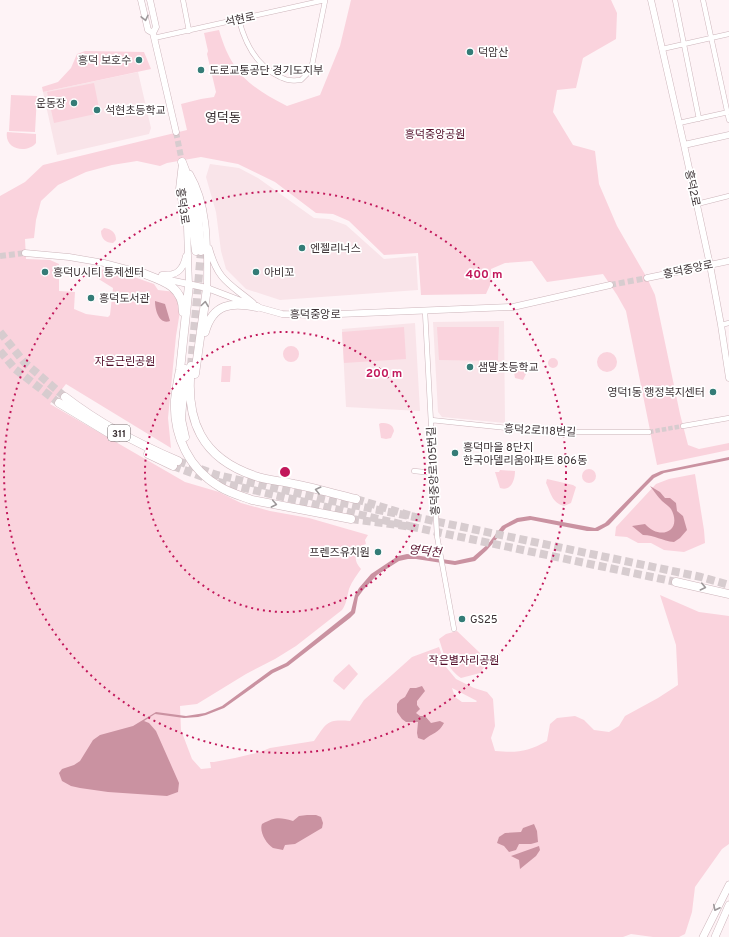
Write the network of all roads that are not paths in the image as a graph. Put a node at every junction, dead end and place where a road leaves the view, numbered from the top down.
1 (141, 0) edge
2 (150, 0) edge
3 (182, 0) edge
4 (325, 0) edge
5 (651, 0) edge
6 (675, 0) edge
7 (703, 0) edge
8 (239, 20) junction
9 (189, 31) junction
10 (729, 34) edge
11 (154, 36) junction
12 (711, 38) junction
13 (684, 44) junction
14 (662, 49) junction
15 (728, 112) edge
16 (699, 118) junction
17 (729, 120) edge
18 (679, 123) junction
19 (176, 132) tunnel mouth
20 (729, 135) edge
21 (684, 145) junction
22 (182, 162) junction
23 (729, 196) edge
24 (697, 204) junction
25 (206, 232) junction
26 (188, 247) junction
27 (198, 251) tunnel mouth
28 (25, 253) tunnel mouth
29 (729, 261) edge
30 (710, 265) junction
31 (142, 273) junction
32 (648, 278) tunnel mouth
33 (189, 285) junction
34 (610, 285) tunnel mouth
35 (207, 288) junction
36 (257, 307) junction
37 (425, 311) junction
38 (729, 323) edge
39 (721, 324) junction
40 (183, 340) junction
41 (191, 364) junction
42 (729, 378) edge
43 (65, 397) tunnel mouth
44 (59, 403) tunnel mouth
45 (729, 418) edge
46 (431, 420) junction
47 (683, 426) tunnel mouth
48 (649, 432) tunnel mouth
49 (414, 471) dead end
50 (434, 473) junction
51 (236, 494) junction
52 (356, 499) tunnel mouth
53 (351, 519) tunnel mouth
54 (676, 582) tunnel mouth
55 (729, 594) edge
56 (454, 629) dead end
57 (729, 885) edge
58 (729, 905) edge
59 (702, 935) edge
60 (715, 937) edge

1 -> 11 street
2 - 11 street
3 - 9 street
4 - 8 street, 석현로
4 - 8 street
5 - 14 street, 흥덕2로
6 - 13 street
7 - 12 street
8 - 9 street, 석현로
9 - 11 street, 석현로
10 - 12 street
11 - 19 street
12 - 13 street
12 - 15 street
13 - 14 street
13 - 16 street
14 - 18 street, 흥덕2로
15 - 16 street
15 - 17 street
16 - 18 street
18 - 21 street, 흥덕2로
20 - 21 street
21 - 24 street, 흥덕2로
22 - 25 street, 흥덕3로
22 - 26 street, 흥덕3로
22 - 27 highway
23 - 24 street
24 - 30 street, 흥덕2로
25 - 35 street, 흥덕3로
25 - 36 street
26 - 31 street
26 - 33 street, 흥덕3로
28 - 31 street, 흥덕중앙로
29 - 30 street, 흥덕중앙로
30 - 32 street, 흥덕중앙로
30 - 39 street, 흥덕2로
31 - 33 street, 흥덕중앙로
31 - 40 highway
33 - 35 street, 흥덕중앙로
33 - 40 highway
34 - 37 street, 흥덕중앙로
35 - 36 street, 흥덕중앙로
41 -> 35 highway
36 - 37 street, 흥덕중앙로
36 - 41 highway
37 - 46 street, 흥덕중앙로105번길
38 - 39 street
39 - 42 street, 흥덕2로
40 - 51 highway
41 - 51 highway
52 -> 41 highway
43 - 44 highway, 311
45 - 47 street
46 - 48 street, 흥덕2로118번길
46 - 50 street, 흥덕중앙로105번길
49 - 50 street
50 - 56 street, 흥덕중앙로105번길
51 -> 53 highway
54 -> 55 highway
57 -> 59 main road
58 - 60 main road

